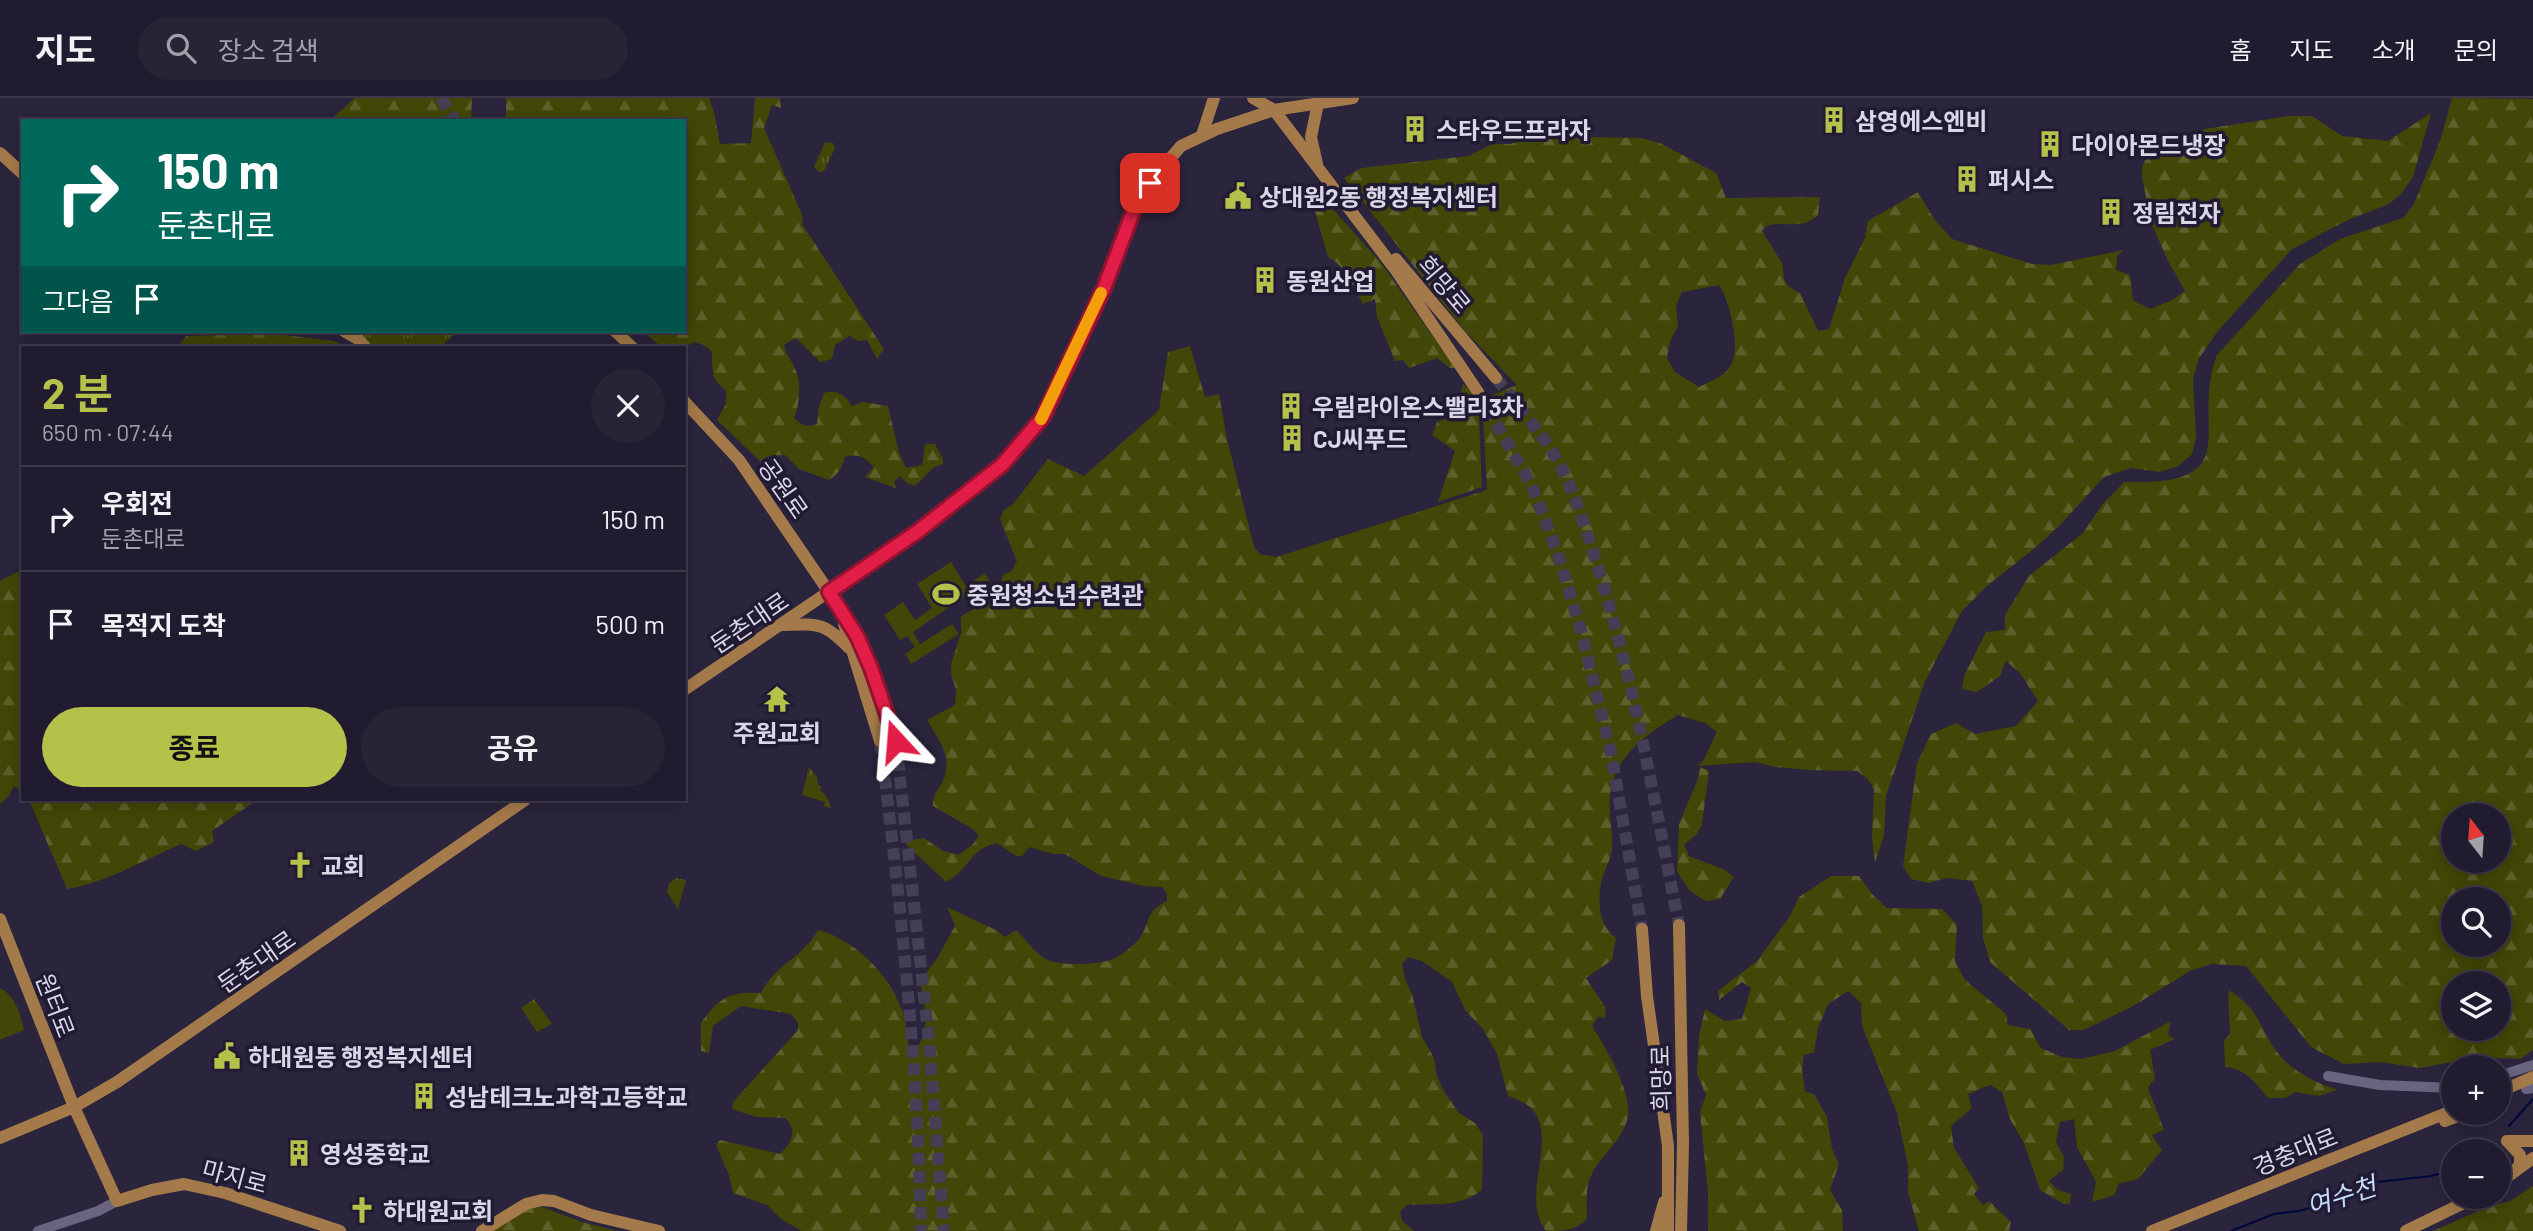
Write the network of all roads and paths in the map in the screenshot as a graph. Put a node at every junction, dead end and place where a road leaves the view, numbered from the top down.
1 (1214, 98) edge
2 (1253, 98) edge
3 (1353, 98) edge
4 (1318, 103) junction
5 (1274, 110) junction
6 (1202, 135) junction
7 (0, 153) edge
8 (1318, 168) junction
9 (21, 172) edge
10 (1358, 222) junction
11 (348, 333) edge
12 (617, 333) edge
13 (364, 346) edge
14 (631, 346) edge
15 (1496, 378) tunnel mouth
16 (1478, 392) tunnel mouth
17 (686, 403) edge
18 (829, 592) junction
19 (839, 607) junction
20 (781, 625) junction
21 (853, 652) junction
22 (686, 689) edge
23 (880, 741) tunnel mouth
24 (896, 741) tunnel mouth
25 (524, 801) edge
26 (0, 919) edge
27 (1679, 925) tunnel mouth
28 (1642, 929) tunnel mouth
29 (2533, 1065) edge
30 (2511, 1072) edge
31 (2328, 1076) dead end
32 (2531, 1085) edge
33 (2441, 1087) edge
34 (2511, 1089) edge
35 (2511, 1094) edge
36 (74, 1107) junction
37 (2441, 1115) edge
38 (2441, 1123) edge
39 (0, 1138) edge
40 (2533, 1141) edge
41 (2533, 1158) edge
42 (2515, 1171) junction
43 (2511, 1174) edge
44 (1669, 1185) junction
45 (117, 1202) junction
46 (2451, 1209) edge
47 (38, 1231) edge
48 (340, 1231) edge
49 (482, 1231) edge
50 (659, 1231) edge
51 (1656, 1231) edge
52 (1668, 1231) edge
53 (1681, 1231) edge
54 (2152, 1231) edge
55 (2172, 1231) edge
56 (2406, 1231) edge

1 - 6 main road
2 - 5 main road, 희망로
3 - 4 main road, 둔촌대로
4 - 5 main road, 둔촌대로
4 - 8 main road
5 - 6 main road, 둔촌대로
5 - 8 main road, 희망로
6 - 18 main road, 둔촌대로
7 - 9 main road
8 - 10 main road, 희망로
10 - 15 main road, 희망로
10 - 16 main road, 희망로
11 - 13 main road
12 - 14 main road
17 - 18 main road, 공원로
18 - 19 main road, 공원로
18 - 20 main road, 둔촌대로
19 - 21 main road, 공원로
19 - 24 main road, 공원로
20 - 21 main road
20 - 22 main road, 둔촌대로
21 - 23 main road, 공원로
25 - 36 main road, 둔촌대로
26 - 36 main road, 원터로
27 - 53 main road, 희망로
28 - 44 main road, 희망로
29 - 30 street
31 - 33 street
32 - 34 main road
32 - 35 main road
36 - 39 main road, 둔촌대로
36 - 45 main road
37 - 54 main road, 경충대로
38 - 55 main road, 경충대로
40 - 42 main road
41 - 42 main road
42 - 43 main road
44 - 51 main road
44 - 52 main road, 희망로
45 - 47 street, 마지로
45 - 48 main road, 마지로
46 - 56 main road
49 - 50 main road

